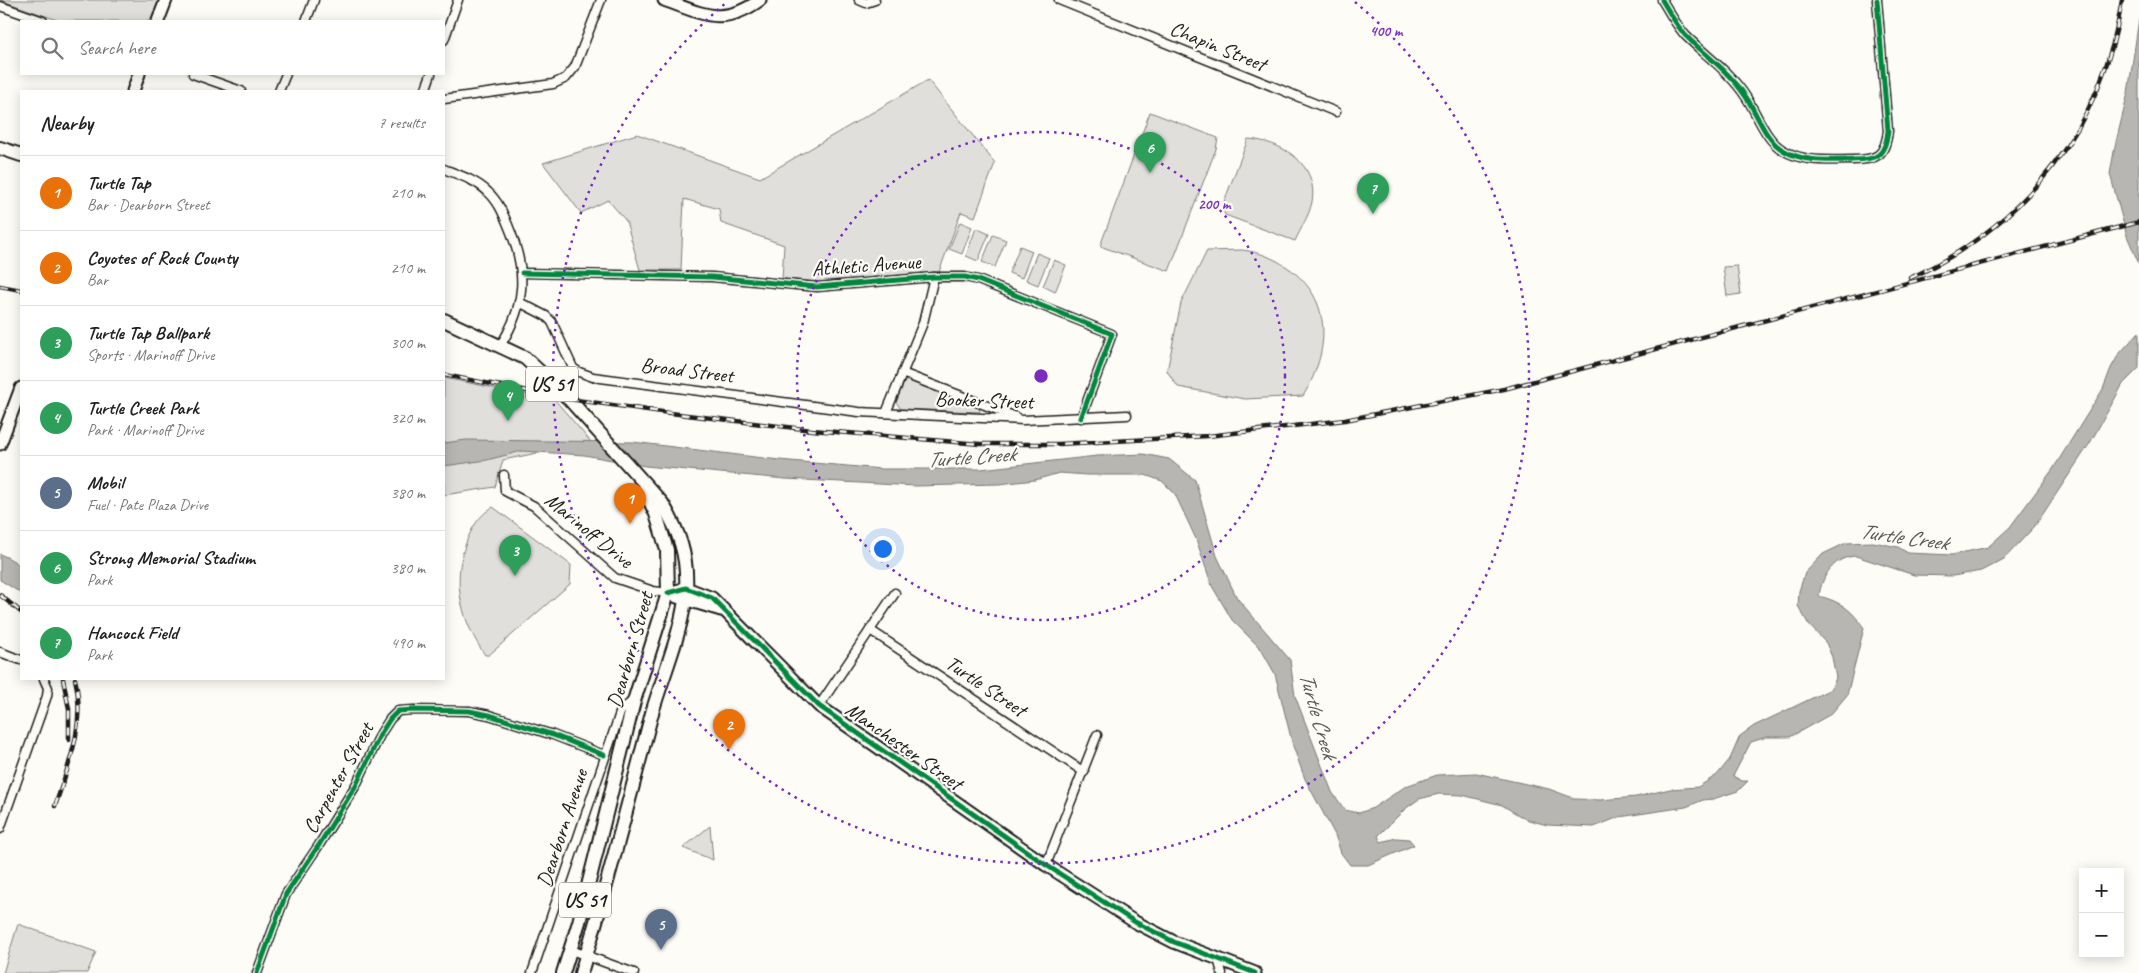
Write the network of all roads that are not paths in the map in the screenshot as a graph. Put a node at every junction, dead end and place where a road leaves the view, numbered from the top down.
1 (166, 0) edge
2 (314, 0) edge
3 (458, 0) edge
4 (601, 0) edge
5 (664, 0) edge
6 (760, 0) edge
7 (875, 0) edge
8 (1059, 0) edge
9 (1662, 0) edge
10 (1877, 0) edge
11 (862, 1) edge
12 (0, 6) edge
13 (40, 20) edge
14 (158, 20) edge
15 (306, 20) edge
16 (445, 37) edge
17 (139, 75) edge
18 (196, 75) edge
19 (286, 75) edge
20 (432, 75) edge
21 (133, 90) edge
22 (238, 90) edge
23 (279, 90) edge
24 (425, 90) edge
25 (445, 99) edge
26 (1336, 112) dead end
27 (0, 148) edge
28 (20, 156) edge
29 (445, 169) edge
30 (522, 273) junction
31 (934, 277) junction
32 (520, 303) junction
33 (445, 320) edge
34 (500, 346) junction
35 (902, 373) junction
36 (20, 391) edge
37 (886, 414) junction
38 (1127, 415) dead end
39 (1081, 418) junction
40 (1023, 420) junction
41 (0, 444) edge
42 (504, 474) dead end
43 (637, 476) junction
44 (668, 593) junction
45 (895, 593) dead end
46 (686, 594) junction
47 (870, 630) junction
48 (0, 652) edge
49 (20, 660) edge
50 (44, 680) edge
51 (634, 701) junction
52 (819, 706) junction
53 (1097, 735) dead end
54 (604, 755) junction
55 (1084, 772) junction
56 (0, 829) edge
57 (1046, 865) junction
58 (571, 950) junction
59 (587, 955) junction
60 (1218, 959) junction
61 (257, 973) edge
62 (532, 973) edge
63 (563, 973) edge
64 (581, 973) edge
65 (634, 973) edge
66 (1222, 973) edge
67 (1256, 973) edge

1 - 14 street
2 - 15 street
3 - 16 street
4 - 25 street
5 - 6 street
7 - 11 street
8 - 26 street, Chapin Street
9 - 10 street
12 - 13 street
17 - 21 street
18 - 22 street
19 - 23 street
20 - 24 street
27 - 28 main road
29 - 30 street
30 - 31 street, Athletic Avenue
30 - 32 street
31 - 35 street
31 - 39 street, Athletic Avenue
32 - 34 street
32 - 37 street, Broad Street
33 - 34 main road, US 51
34 - 43 main road, US 51
35 - 37 street
35 - 40 street
36 - 41 street
37 - 40 street, Booker Street
38 - 39 street
39 - 40 street, Booker Street
42 - 44 street, Marinoff Drive
43 - 44 main road, Dearborn Street / US 51
43 - 46 main road, Dearborn Street / US 51
44 - 46 street, Manchester Street
44 - 51 main road, Dearborn Street / US 51
45 - 47 street
46 - 52 street, Manchester Street
46 - 59 main road, Dearborn Street / US 51
47 - 52 street
47 - 55 street, Turtle Street
48 - 49 street
50 - 56 street
51 - 54 street, Dearborn Avenue
51 - 58 main road, Dearborn Street / US 51
52 - 57 street, Manchester Street
53 - 55 street
54 - 61 street, Carpenter Street
54 - 62 street, Dearborn Avenue
55 - 57 street
57 - 60 street, Manchester Street
58 - 59 street
58 - 63 main road, US 51
59 - 64 main road, US 51
59 - 65 street
60 - 66 street
60 - 67 street, Manchester Street

